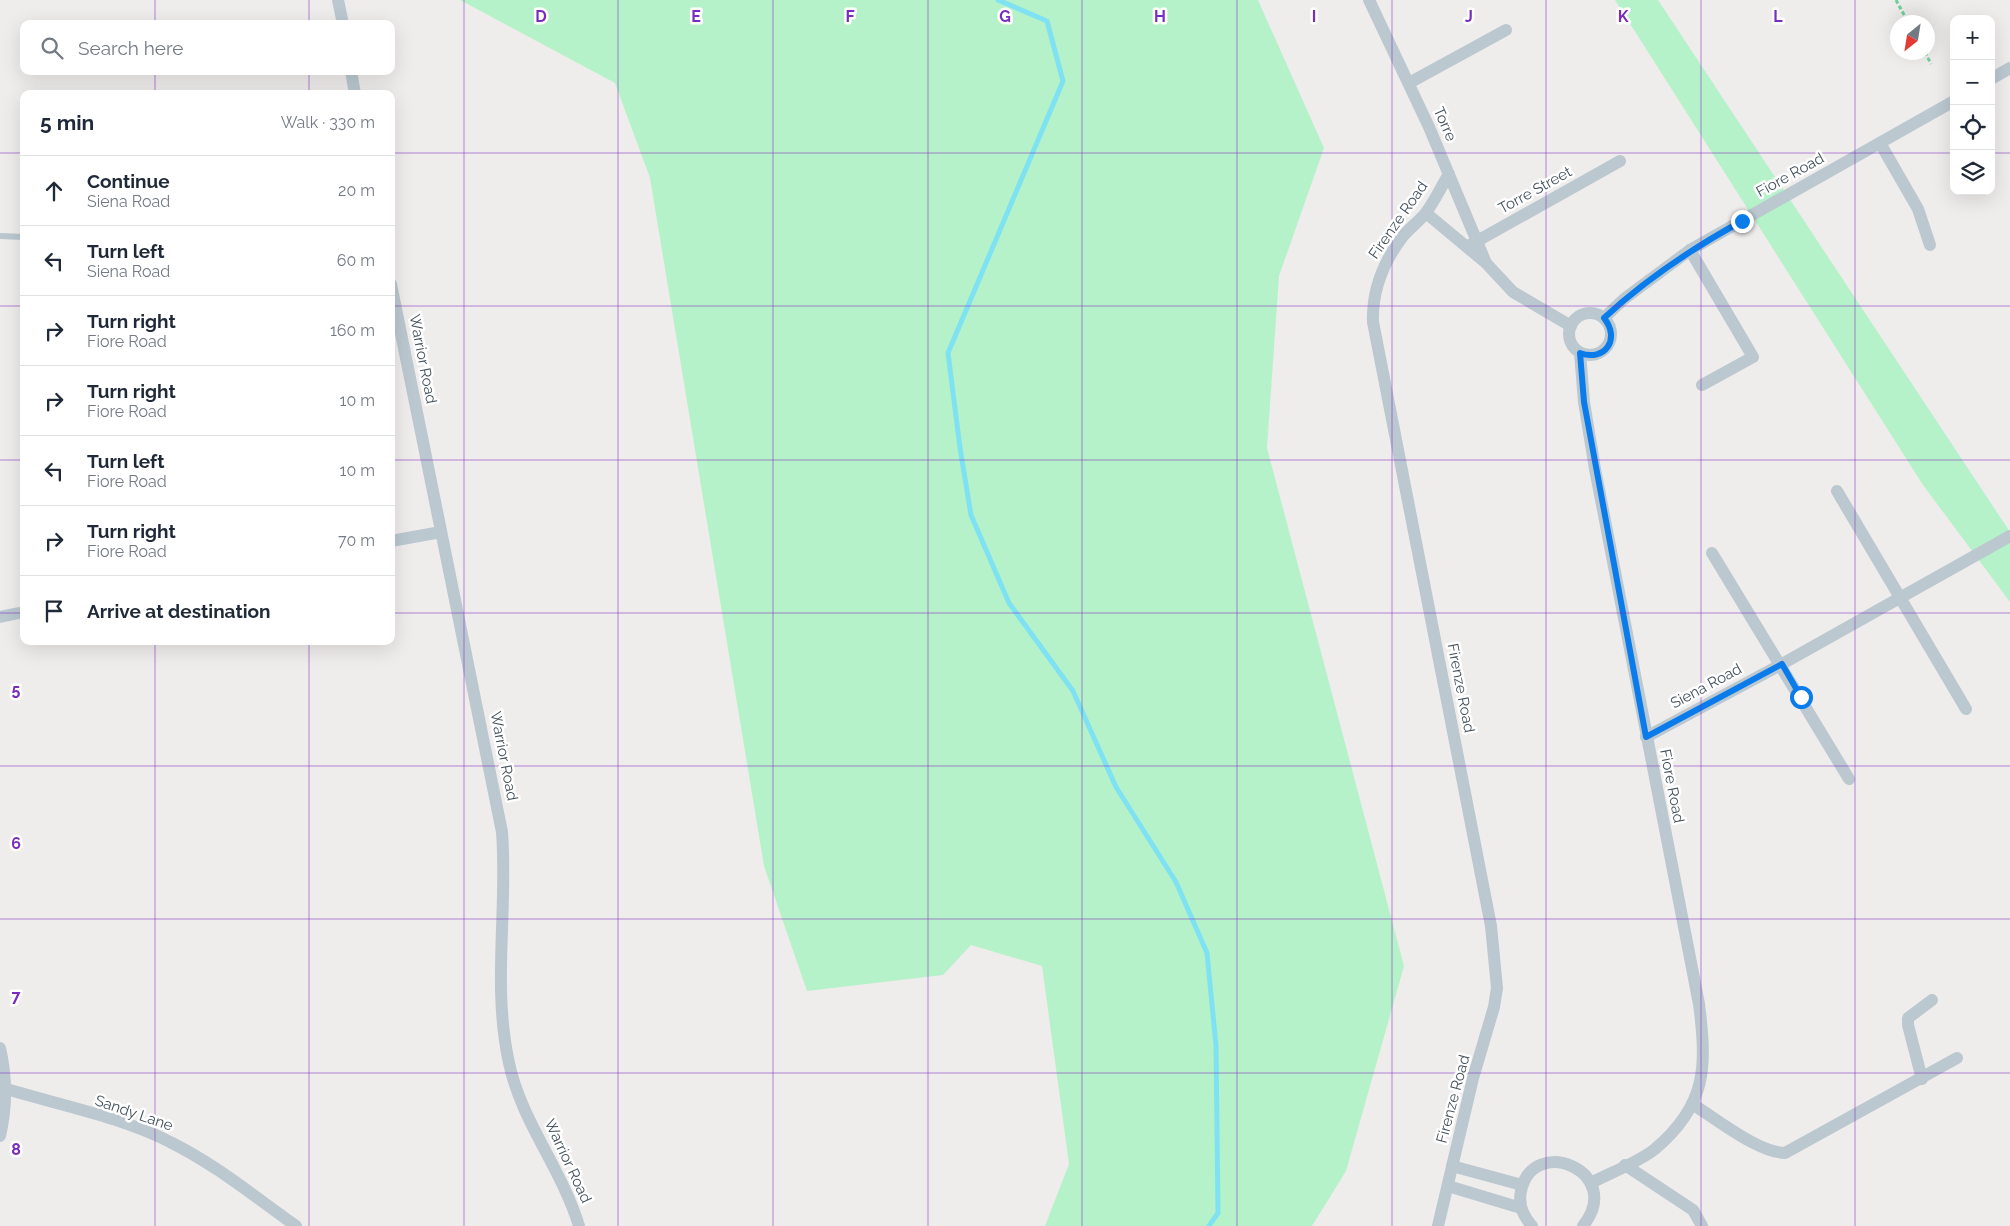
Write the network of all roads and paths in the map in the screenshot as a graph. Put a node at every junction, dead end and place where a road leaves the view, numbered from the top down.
1 (338, 0) edge
2 (1369, 0) edge
3 (1896, 0) edge
4 (1904, 15) edge
5 (342, 20) edge
6 (1506, 30) dead end
7 (1929, 60) edge
8 (1931, 64) dead end
9 (2010, 68) edge
10 (352, 75) edge
11 (1995, 77) edge
12 (1409, 83) junction
13 (355, 90) edge
14 (1950, 103) edge
15 (1880, 143) junction
16 (1620, 161) dead end
17 (1449, 174) junction
18 (1426, 213) junction
19 (0, 236) edge
20 (20, 237) edge
21 (1477, 241) junction
22 (1930, 245) dead end
23 (1466, 247) junction
24 (1690, 250) junction
25 (1486, 263) junction
26 (395, 304) edge
27 (1604, 318) junction
28 (1571, 326) junction
29 (1580, 353) junction
30 (1702, 385) dead end
31 (1837, 491) dead end
32 (441, 532) junction
33 (2010, 536) edge
34 (395, 540) edge
35 (1712, 553) dead end
36 (1900, 598) junction
37 (20, 613) edge
38 (0, 617) edge
39 (1782, 664) junction
40 (1966, 709) dead end
41 (1646, 737) junction
42 (1850, 779) dead end
43 (1932, 1000) dead end
44 (0, 1048) edge
45 (1957, 1058) dead end
46 (1922, 1079) junction
47 (3, 1088) edge
48 (1692, 1104) junction
49 (0, 1136) edge
50 (1625, 1165) junction
51 (1452, 1166) junction
52 (1591, 1183) junction
53 (1522, 1185) junction
54 (1448, 1186) junction
55 (1521, 1208) junction
56 (296, 1226) edge
57 (579, 1226) edge
58 (1438, 1226) edge
59 (1532, 1226) edge
60 (1583, 1226) edge
61 (1702, 1226) edge

1 - 5 street
2 - 12 street, Torre
3 - 4 path
6 - 12 street
7 - 8 path
9 - 11 street
10 - 13 street
12 - 17 street, Torre
14 - 15 street, Fiore Road
15 - 22 street
15 - 24 street, Fiore Road
16 - 21 street, Torre Street
17 - 18 street, Firenze Road
17 - 21 street, Torre
18 - 23 street, Torre
18 - 51 street, Firenze Road
19 - 20 lane
21 - 23 street, Torre Street
21 - 25 street, Torre
23 - 25 street, Torre
24 - 27 street, Fiore Road
24 - 30 street
25 - 28 street, Torre
26 - 32 street, Warrior Road
27 - 28 street
27 - 29 street
28 - 29 street, Fiore Road
29 - 41 street, Fiore Road
31 - 36 street
32 - 34 street
32 - 57 street, Warrior Road
33 - 36 street, Siena Road
35 - 39 street
36 - 39 street, Siena Road
36 - 40 street
37 - 38 street
39 - 41 street, Siena Road
39 - 42 street
41 - 48 street, Fiore Road
43 - 46 street
44 - 47 street
45 - 46 street
46 - 48 street
47 - 49 street
47 - 56 street, Sandy Lane
48 - 50 street, Fiore Road
50 - 52 street, Fiore Road
50 - 61 street
51 - 53 street
51 - 54 street, Firenze Road
52 - 53 street
52 - 60 street
53 - 55 street
54 - 55 street
54 - 58 street, Firenze Road
55 - 59 street

